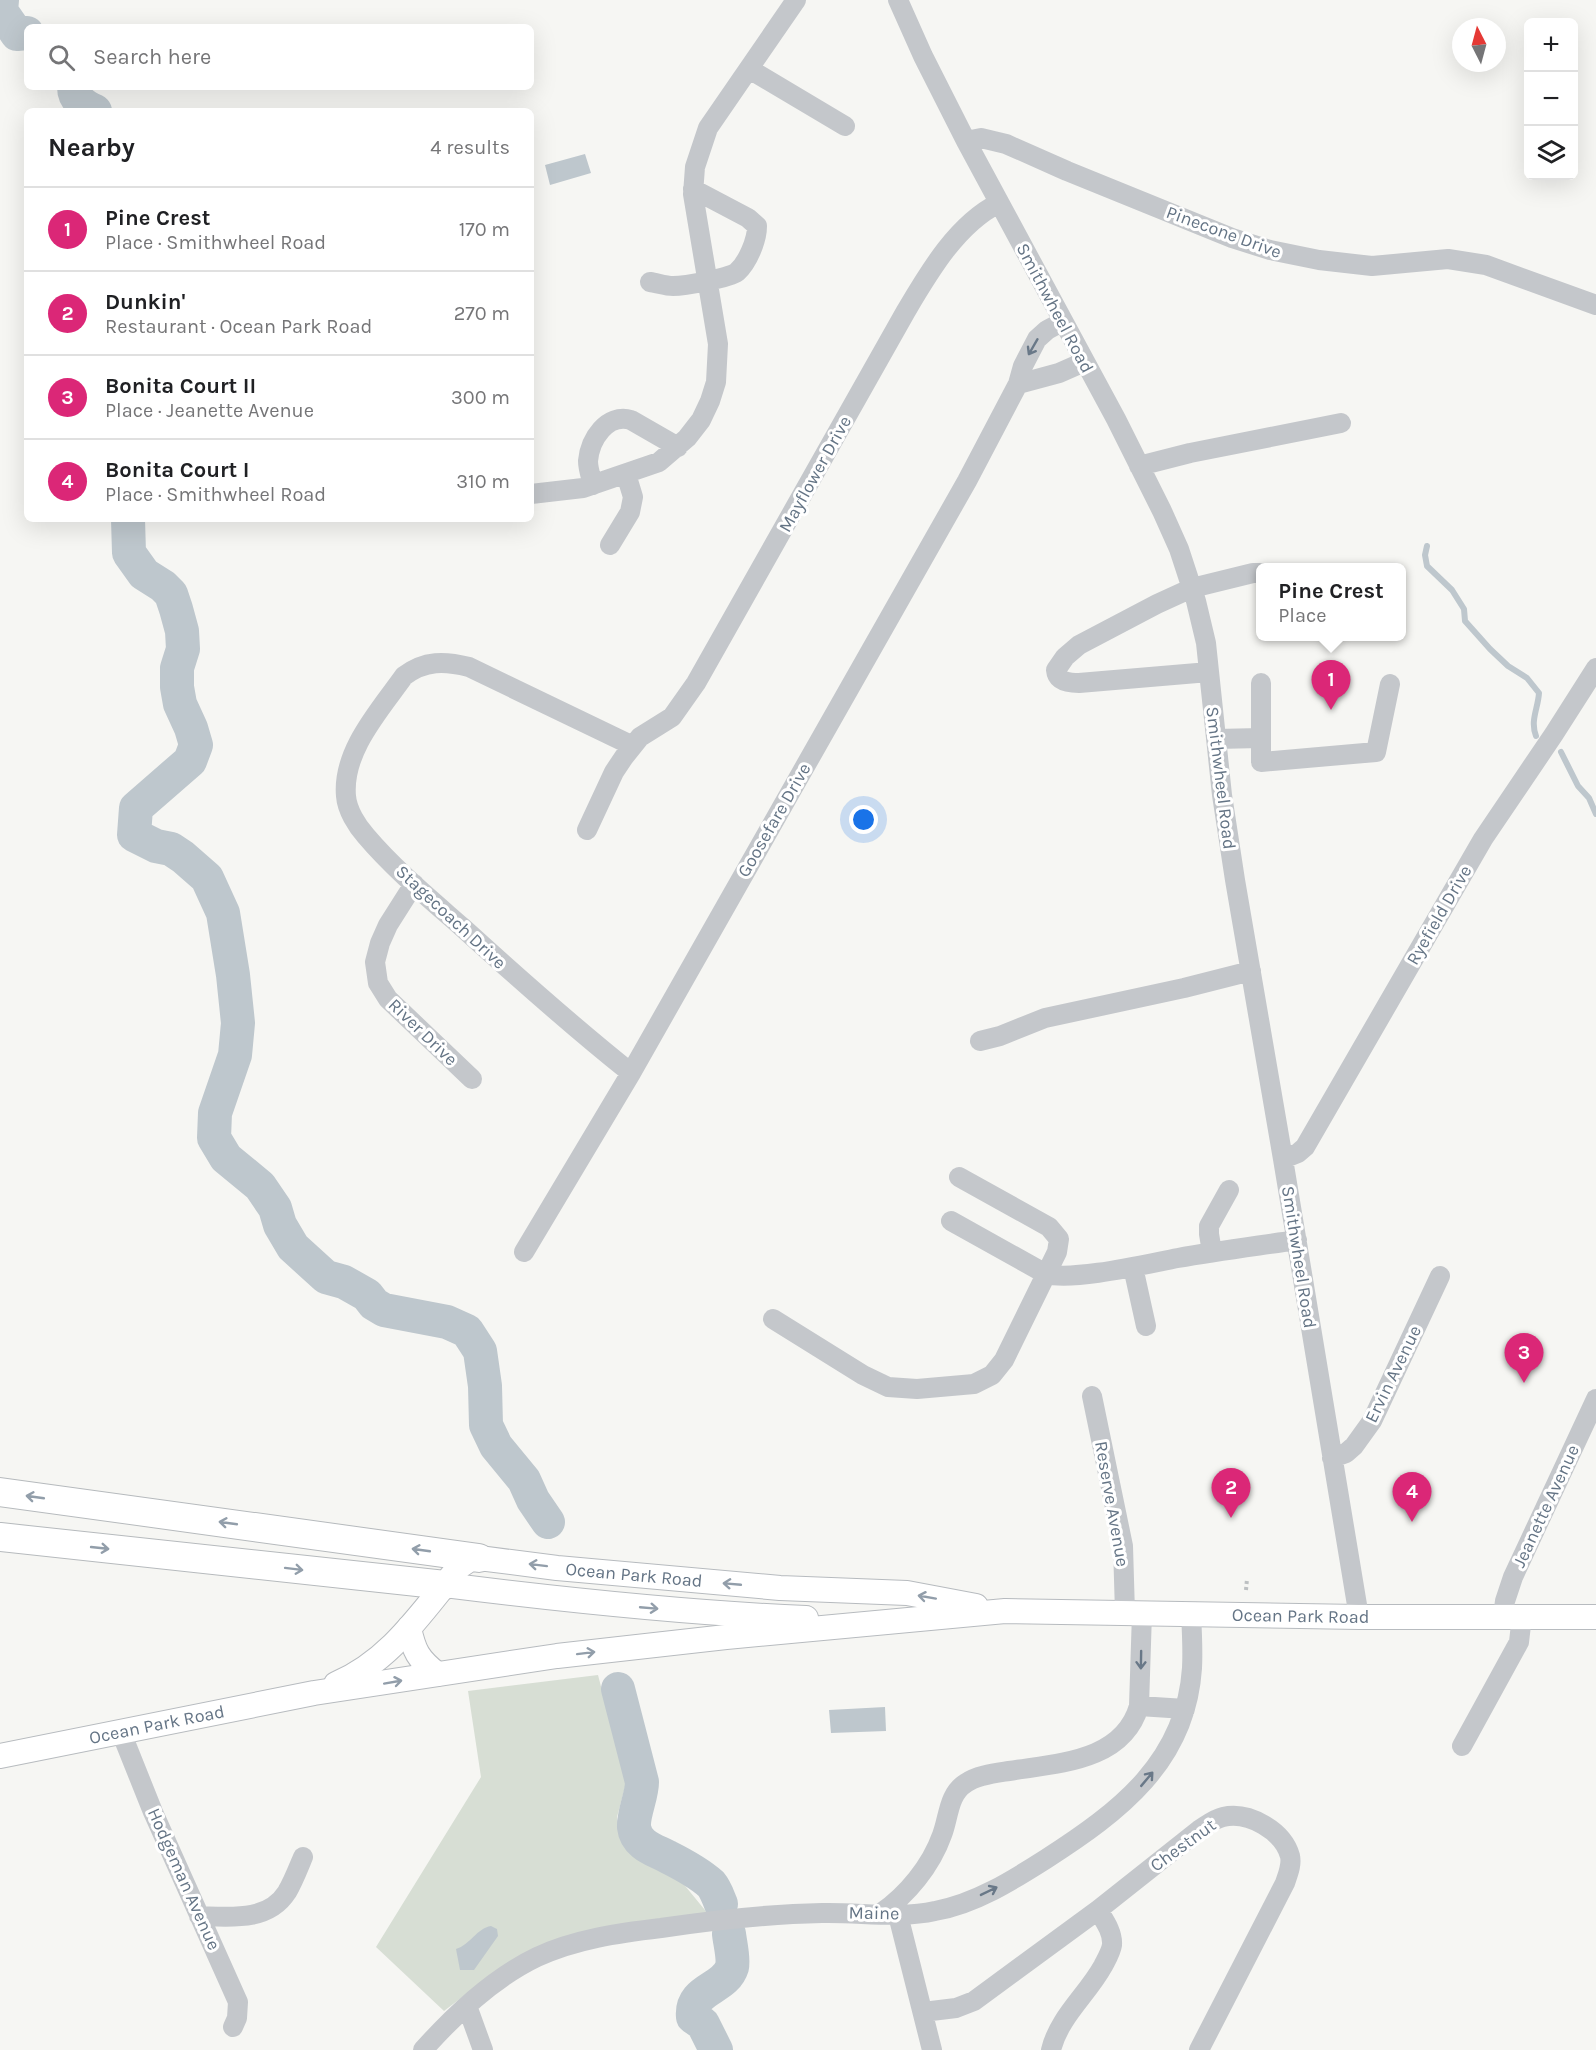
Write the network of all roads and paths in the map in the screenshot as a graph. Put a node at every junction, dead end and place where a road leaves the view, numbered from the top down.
1 (796, 0) edge
2 (898, 0) edge
3 (749, 69) junction
4 (845, 126) dead end
5 (966, 141) junction
6 (693, 189) junction
7 (999, 203) junction
8 (708, 280) junction
9 (650, 282) dead end
10 (1596, 305) edge
11 (1062, 322) junction
12 (1084, 362) junction
13 (1018, 384) junction
14 (1341, 423) dead end
15 (678, 447) junction
16 (1139, 466) junction
17 (626, 474) junction
18 (593, 485) junction
19 (534, 494) edge
20 (610, 544) dead end
21 (1256, 573) edge
22 (1192, 588) junction
23 (1209, 672) junction
24 (1594, 676) edge
25 (1261, 683) dead end
26 (1390, 684) dead end
27 (1261, 738) junction
28 (1216, 739) junction
29 (633, 746) junction
30 (587, 830) dead end
31 (414, 884) junction
32 (1251, 971) junction
33 (980, 1041) dead end
34 (631, 1072) junction
35 (472, 1079) dead end
36 (1283, 1159) junction
37 (959, 1177) dead end
38 (1229, 1190) dead end
39 (951, 1221) dead end
40 (1297, 1240) junction
41 (524, 1252) dead end
42 (1212, 1252) junction
43 (1133, 1267) junction
44 (1046, 1274) junction
45 (1440, 1276) dead end
46 (773, 1319) dead end
47 (1146, 1326) dead end
48 (1092, 1396) dead end
49 (1596, 1399) edge
50 (1332, 1458) junction
51 (0, 1492) edge
52 (0, 1537) edge
53 (479, 1558) junction
54 (1247, 1579) dead end
55 (445, 1585) junction
56 (1246, 1590) dead end
57 (1005, 1611) junction
58 (1133, 1613) junction
59 (1191, 1614) junction
60 (1513, 1616) junction
61 (1359, 1617) junction
62 (1596, 1617) edge
63 (907, 1621) junction
64 (409, 1628) junction
65 (437, 1674) junction
66 (314, 1693) junction
67 (1139, 1706) junction
68 (1185, 1709) junction
69 (121, 1732) junction
70 (1462, 1746) dead end
71 (0, 1756) edge
72 (303, 1857) dead end
73 (1098, 1910) junction
74 (889, 1914) junction
75 (199, 1916) junction
76 (467, 2006) junction
77 (923, 2012) junction
78 (233, 2027) dead end
79 (423, 2050) edge
80 (483, 2050) edge
81 (932, 2050) edge
82 (1051, 2050) edge
83 (1199, 2050) edge

1 - 3 street
2 - 5 street, Smithwheel Road
3 - 4 street
3 - 6 street
5 - 7 street, Smithwheel Road
5 - 10 street, Pinecone Drive
6 - 8 street
6 - 8 street
7 - 11 street, Smithwheel Road
7 - 29 street, Mayflower Drive
8 - 9 street
8 - 15 street
11 - 12 street, Smithwheel Road
11 -> 13 street, Goosefare Drive
12 - 13 street
12 - 16 street, Smithwheel Road
13 - 34 street, Goosefare Drive
14 - 16 street
15 - 17 street
15 - 18 street
16 - 22 street, Smithwheel Road
17 - 18 street
17 - 20 street
18 - 19 street
21 - 22 street
22 - 23 street, Smithwheel Road
22 - 23 street
23 - 28 street, Smithwheel Road
24 - 36 street, Ryefield Drive
25 - 27 street
26 - 27 street
27 - 28 street
28 - 32 street, Smithwheel Road
29 - 30 street, Mayflower Drive
29 - 31 street, Stagecoach Drive
31 - 34 street, Stagecoach Drive
31 - 35 street, River Drive
32 - 33 street
32 - 36 street, Smithwheel Road
34 - 41 street, Goosefare Drive
36 - 40 street, Smithwheel Road
37 - 44 street
38 - 42 street
39 - 44 street
40 - 42 street
40 - 50 street, Smithwheel Road
42 - 43 street
43 - 44 street
43 - 47 street
44 - 46 street
45 - 50 street, Ervin Avenue
48 - 58 street, Reserve Avenue
49 - 60 street, Jeanette Avenue
50 - 61 street, Smithwheel Road
53 -> 51 highway
52 -> 55 highway
53 - 55 main road, Ocean Park Road
57 -> 53 main road, Ocean Park Road
54 - 56 path
55 -> 63 main road
55 - 64 main road, Ocean Park Road
57 - 58 main road, Ocean Park Road
57 - 63 main road, Ocean Park Road
58 - 59 main road, Ocean Park Road
58 -> 67 street, Reserve Avenue
59 - 61 main road, Ocean Park Road
59 - 68 street, Maine
60 - 61 main road, Ocean Park Road
60 - 62 main road, Ocean Park Road
60 - 70 street, Jeanette Avenue
65 -> 63 main road, Ocean Park Road
64 - 65 main road
64 - 66 main road, Ocean Park Road
66 -> 65 main road, Ocean Park Road
66 - 69 main road, Ocean Park Road
67 - 68 street
67 - 74 street
74 -> 68 street, Maine
69 - 71 main road, Ocean Park Road
69 - 75 street, Hodgeman Avenue
72 - 75 street
73 - 77 street, Chestnut
73 - 82 street
73 - 83 street, Chestnut
74 - 76 street, Maine
74 - 77 street
75 - 78 street, Hodgeman Avenue
76 - 79 street, Maine
76 - 80 street
77 - 81 street

